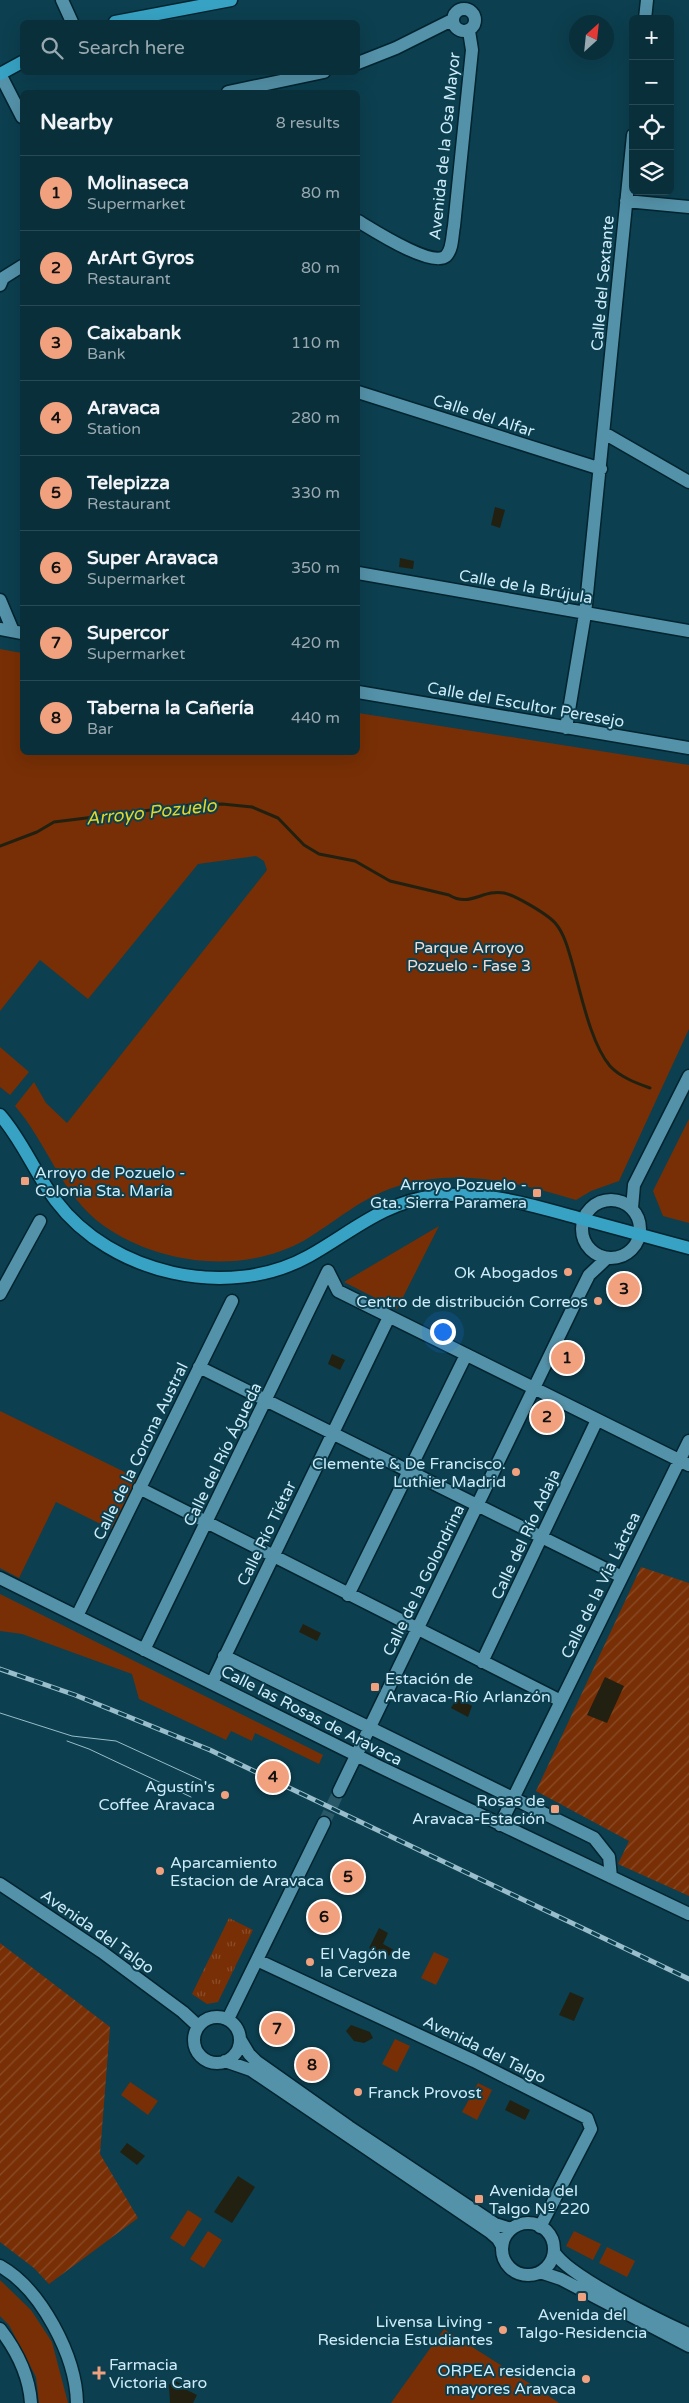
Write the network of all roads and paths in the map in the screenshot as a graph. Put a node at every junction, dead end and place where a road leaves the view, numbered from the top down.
1 (62, 0) edge
2 (231, 0) edge
3 (647, 0) edge
4 (471, 5) edge
5 (645, 15) edge
6 (71, 20) edge
7 (126, 20) edge
8 (452, 20) junction
9 (469, 31) junction
10 (360, 62) edge
11 (20, 63) edge
12 (0, 74) edge
13 (310, 75) edge
14 (238, 90) edge
15 (20, 113) edge
16 (631, 150) edge
17 (626, 201) junction
18 (689, 207) edge
19 (360, 222) edge
20 (20, 267) edge
21 (1, 279) edge
22 (360, 393) edge
23 (604, 433) junction
24 (601, 469) junction
25 (689, 482) edge
26 (360, 573) edge
27 (0, 600) edge
28 (585, 614) junction
29 (0, 629) edge
30 (689, 630) edge
31 (18, 632) edge
32 (360, 692) edge
33 (566, 728) junction
34 (689, 748) edge
35 (689, 1076) edge
36 (0, 1115) edge
37 (634, 1185) junction
38 (614, 1200) junction
39 (632, 1208) junction
40 (583, 1219) junction
41 (40, 1221) dead end
42 (640, 1234) junction
43 (689, 1248) edge
44 (591, 1250) junction
45 (607, 1258) junction
46 (4, 1274) edge
47 (589, 1275) junction
48 (0, 1294) edge
49 (232, 1301) dead end
50 (389, 1317) junction
51 (466, 1356) junction
52 (199, 1367) junction
53 (534, 1389) junction
54 (267, 1400) junction
55 (597, 1420) junction
56 (333, 1433) junction
57 (689, 1441) edge
58 (684, 1463) edge
59 (409, 1471) junction
60 (139, 1488) junction
61 (478, 1506) junction
62 (207, 1522) junction
63 (541, 1537) junction
64 (273, 1556) junction
65 (622, 1577) junction
66 (0, 1578) edge
67 (348, 1595) junction
68 (77, 1616) junction
69 (417, 1629) junction
70 (144, 1650) junction
71 (224, 1656) junction
72 (482, 1662) junction
73 (212, 1683) junction
74 (561, 1701) junction
75 (369, 1728) junction
76 (356, 1755) junction
77 (339, 1791) tunnel mouth
78 (512, 1799) junction
79 (324, 1823) tunnel mouth
80 (500, 1825) junction
81 (611, 1877) junction
82 (0, 1884) edge
83 (689, 1914) edge
84 (257, 1960) junction
85 (228, 2019) junction
86 (198, 2026) junction
87 (240, 2039) junction
88 (225, 2061) junction
89 (540, 2227) junction
90 (511, 2229) junction
91 (502, 2246) junction
92 (554, 2252) junction
93 (0, 2266) edge
94 (540, 2272) junction
95 (0, 2329) edge
96 (689, 2334) edge
97 (689, 2346) edge
98 (31, 2403) edge
99 (76, 2403) edge

1 - 6 street
2 - 7 main road
3 - 5 street
4 - 8 street
4 - 9 street
8 - 9 street
8 - 10 street
9 - 19 street, Avenida de la Osa Mayor
11 - 12 main road
12 - 15 street
13 - 14 street
16 - 17 street, Calle del Sextante
17 - 18 street
17 - 23 street, Calle del Sextante
20 - 21 street
22 - 24 street, Calle del Alfar
23 - 24 street, Calle del Sextante
23 - 25 street
24 - 28 street, Calle del Sextante
26 - 28 street, Calle de la Brújula
27 - 31 street
28 - 30 street, Calle de la Brújula
28 - 33 street, Calle del Sextante
29 - 31 street
32 - 33 street, Calle del Escultor Peresejo
33 - 34 street, Calle del Escultor Peresejo
35 - 37 street
36 - 40 main road
37 - 38 street
37 - 39 street
38 - 39 street
38 - 40 street
39 - 42 street
40 - 42 main road
40 - 44 street
41 - 46 street
42 - 43 main road
42 - 45 street
44 - 45 street
44 - 47 street, Calle de la Golondrina
45 - 47 street, Calle de la Golondrina
46 - 48 street
47 - 53 street, Calle de la Golondrina
49 - 52 street, Calle de la Corona Austral
50 - 51 street
50 - 54 street, Calle del Río Águeda
50 - 56 street, Calle Río Tiétar
51 - 53 street
51 - 59 street
52 - 54 street
52 - 60 street, Calle de la Corona Austral
53 - 55 street
53 - 61 street, Calle de la Golondrina
54 - 56 street
54 - 62 street, Calle del Río Águeda
55 - 58 street
55 - 63 street, Calle del Río Adaja
56 - 59 street
56 - 64 street, Calle Río Tiétar
57 - 58 street, Calle de la Vía Láctea
58 - 65 street, Calle de la Vía Láctea
59 - 61 street
59 - 67 street
60 - 62 street
60 - 68 street, Calle de la Corona Austral
61 - 63 street
61 - 69 street, Calle de la Golondrina
62 - 64 street
62 - 70 street, Calle del Río Águeda
63 - 65 street
63 - 72 street, Calle del Río Adaja
64 - 67 street
64 - 71 street, Calle Río Tiétar
65 - 74 street, Calle de la Vía Láctea
66 - 68 street, Calle las Rosas de Aravaca
67 - 69 street
68 - 70 street, Calle las Rosas de Aravaca
69 - 72 street
69 - 75 street, Calle de la Golondrina
70 - 73 street, Calle las Rosas de Aravaca
71 - 73 street, Calle Río Tiétar
71 - 75 street, Calle las Rosas de Aravaca
72 - 74 street
73 - 76 street, Calle las Rosas de Aravaca
74 - 78 street, Calle de la Vía Láctea
75 - 76 street, Calle de la Golondrina
75 - 78 street, Calle las Rosas de Aravaca
76 - 77 street, Calle de la Golondrina
76 - 80 street, Calle las Rosas de Aravaca
78 - 80 street, Calle de la Vía Láctea
78 - 81 street, Calle las Rosas de Aravaca
79 - 84 street
80 - 81 street, Calle las Rosas de Aravaca
81 - 83 street, Calle las Rosas de Aravaca
82 - 86 street, Avenida del Talgo
84 - 85 street
84 - 89 street, Avenida del Talgo
85 - 86 street
85 - 87 street
86 - 88 street
87 - 88 street
87 - 90 street
88 - 91 street
89 - 90 street
89 - 92 street
90 - 91 street
91 - 94 street
92 - 94 street
92 - 96 street
93 - 99 street
94 - 97 street
95 - 98 street

